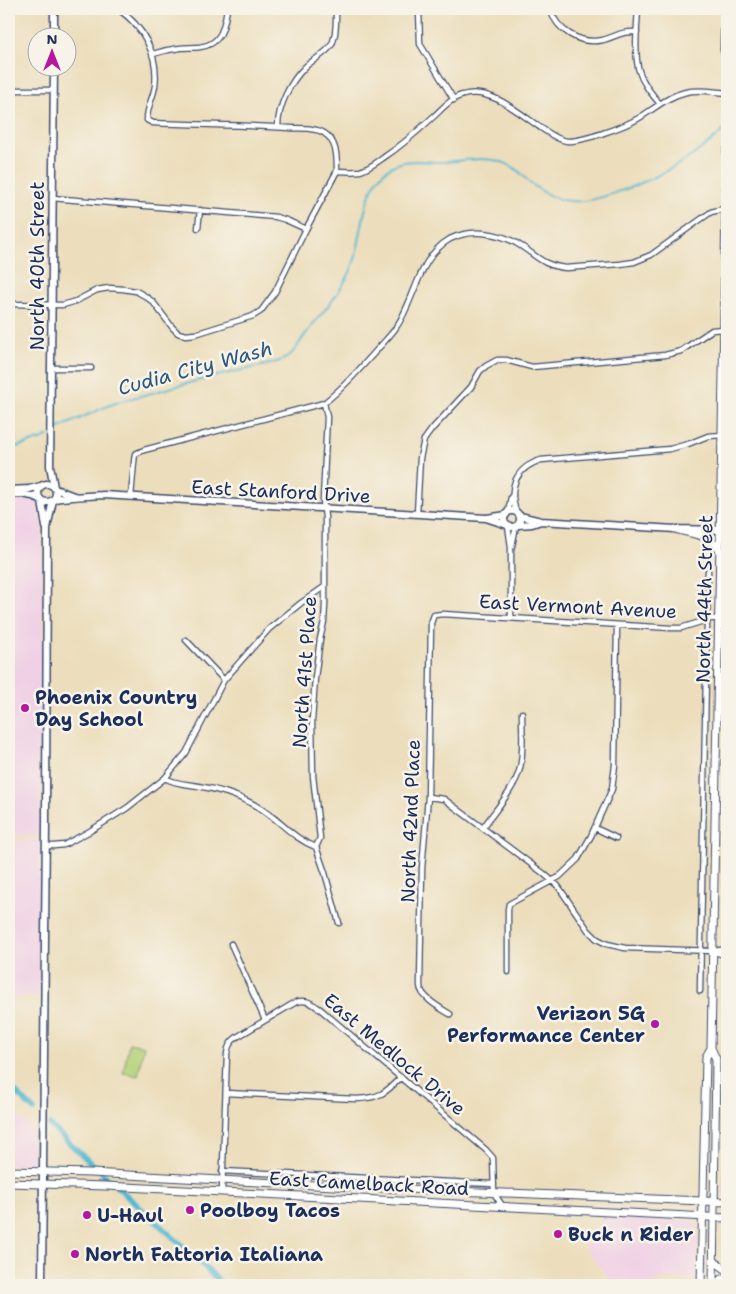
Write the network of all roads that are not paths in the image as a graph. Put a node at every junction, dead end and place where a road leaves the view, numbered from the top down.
1 (54, 9) edge
2 (118, 9) edge
3 (227, 9) edge
4 (336, 9) edge
5 (442, 9) edge
6 (550, 9) edge
7 (638, 9) edge
8 (724, 9) edge
9 (419, 10) edge
10 (54, 28) edge
11 (637, 32) junction
12 (153, 54) junction
13 (727, 62) edge
14 (54, 78) edge
15 (9, 90) edge
16 (54, 90) junction
17 (727, 93) edge
18 (454, 100) junction
19 (660, 104) junction
20 (278, 127) junction
21 (727, 150) edge
22 (337, 170) junction
23 (52, 198) junction
24 (727, 208) edge
25 (200, 210) junction
26 (198, 228) dead end
27 (306, 229) junction
28 (9, 304) edge
29 (52, 304) junction
30 (724, 328) junction
31 (726, 347) edge
32 (51, 368) junction
33 (91, 368) dead end
34 (324, 403) junction
35 (723, 435) junction
36 (50, 466) junction
37 (725, 468) edge
38 (42, 485) junction
39 (55, 488) junction
40 (9, 490) edge
41 (9, 494) edge
42 (513, 495) junction
43 (74, 496) junction
44 (131, 497) junction
45 (54, 499) junction
46 (41, 500) junction
47 (324, 509) junction
48 (417, 514) junction
49 (507, 514) junction
50 (518, 514) junction
51 (486, 518) junction
52 (541, 521) junction
53 (507, 525) junction
54 (517, 525) junction
55 (47, 528) junction
56 (674, 529) junction
57 (721, 530) junction
58 (511, 547) junction
59 (721, 553) junction
60 (708, 571) dead end
61 (324, 587) junction
62 (434, 615) joint
63 (510, 618) junction
64 (723, 619) edge
65 (706, 620) junction
66 (617, 625) junction
67 (186, 640) dead end
68 (224, 680) junction
69 (522, 713) dead end
70 (165, 778) junction
71 (428, 797) junction
72 (483, 828) junction
73 (595, 828) junction
74 (616, 838) dead end
75 (46, 846) junction
76 (316, 847) junction
77 (552, 881) junction
78 (339, 922) dead end
79 (231, 944) dead end
80 (727, 950) edge
81 (700, 951) junction
82 (714, 951) junction
83 (727, 956) edge
84 (508, 972) dead end
85 (700, 991) dead end
86 (450, 1014) dead end
87 (265, 1020) junction
88 (712, 1048) junction
89 (401, 1077) junction
90 (226, 1093) junction
91 (9, 1171) edge
92 (43, 1171) junction
93 (222, 1171) junction
94 (222, 1179) junction
95 (9, 1183) edge
96 (43, 1184) junction
97 (493, 1184) junction
98 (222, 1192) junction
99 (494, 1193) junction
100 (600, 1197) junction
101 (702, 1201) junction
102 (715, 1202) junction
103 (727, 1202) edge
104 (503, 1207) junction
105 (600, 1212) junction
106 (702, 1216) junction
107 (715, 1217) junction
108 (727, 1218) edge
109 (714, 1262) junction
110 (727, 1270) edge
111 (727, 1279) edge
112 (42, 1285) edge
113 (702, 1285) edge
114 (715, 1285) edge

1 - 10 street
2 - 12 street
3 - 12 street
4 - 20 street
5 - 9 street
6 - 11 street
7 - 11 street
8 - 13 street
9 - 18 street
11 - 19 street
12 - 20 street
14 - 16 street, North 40th Street
15 - 16 street
16 - 23 street, North 40th Street
17 - 19 street
18 - 19 street
18 - 22 street
20 - 22 street
21 - 24 main road, North 44th Street
22 - 27 street
23 - 25 street
23 - 29 street, North 40th Street
24 - 30 main road, North 44th Street
24 - 34 street
25 - 26 street
25 - 27 street
27 - 29 street
28 - 29 street
29 - 32 street, North 40th Street
30 - 31 main road, North 44th Street
30 - 48 street
31 - 35 main road, North 44th Street
32 - 33 street
32 - 36 street, North 40th Street
34 - 44 street
34 - 47 street, North 41st Place
35 - 37 main road, North 44th Street
35 - 42 street
36 - 38 street, North 40th Street
36 - 39 street, North 40th Street
37 - 57 main road, North 44th Street
38 - 39 street
38 - 40 street
38 - 46 street
39 - 43 street, East Stanford Drive
39 - 45 street
41 - 46 street
42 - 49 street
42 - 50 street
43 - 44 street, East Stanford Drive
43 - 45 street, East Stanford Drive
44 - 47 street, East Stanford Drive
45 - 46 street
45 - 55 street
46 - 55 street
47 - 48 street, East Stanford Drive
47 - 61 street, North 41st Place
48 - 51 street, East Stanford Drive
49 - 50 street, East Stanford Drive
49 - 51 street, East Stanford Drive
49 - 53 street
50 - 52 street, East Stanford Drive
50 - 54 street
51 - 53 street, East Stanford Drive
52 - 54 street, East Stanford Drive
52 - 56 street, East Stanford Drive
53 - 54 street, East Stanford Drive
53 - 58 street
54 - 58 street
55 - 75 street
56 - 57 street, East Stanford Drive
56 - 59 main road
57 - 59 main road, North 44th Street
58 - 63 street
59 - 64 main road, North 44th Street
60 - 65 street, North 44th Street
61 - 68 street
61 - 76 street, North 41st Place
62 - 63 street, East Vermont Avenue
62 - 71 street, North 42nd Place
63 - 66 street, East Vermont Avenue
64 - 65 street, East Vermont Avenue
64 - 82 main road, North 44th Street
65 - 66 street, East Vermont Avenue
65 - 81 street, North 44th Street
66 - 73 street
67 - 68 street
68 - 70 street
69 - 72 street
70 - 75 street
70 - 76 street
71 - 72 street
71 - 86 street, North 42nd Place
72 - 77 street
73 - 74 street
73 - 77 street
75 - 92 street
76 - 78 street, North 41st Place
77 - 81 street
77 - 84 street
79 - 87 street
80 - 82 street
81 - 82 street
81 - 85 street, North 44th Street
82 - 83 street
82 - 88 main road, North 44th Street
87 - 89 street, East Medlock Drive
87 - 90 street, East Medlock Drive
88 - 101 main road, North 44th Street
88 - 102 main road, North 44th Street
89 - 90 street
89 - 97 street, East Medlock Drive
90 - 93 street
91 - 92 main road, East Camelback Road
92 - 94 main road, East Camelback Road
92 - 96 street
93 - 94 street
93 - 97 street, East Camelback Road
94 - 98 street
94 - 99 main road, East Camelback Road
95 - 96 main road, East Camelback Road
96 - 98 main road, East Camelback Road
96 - 112 street
97 - 99 street, East Medlock Drive
98 - 104 main road, East Camelback Road
99 - 100 main road, East Camelback Road
99 - 104 street, East Medlock Drive
100 - 101 main road, East Camelback Road
100 - 105 main road
101 - 102 main road, East Camelback Road
101 - 106 main road, North 44th Street
102 - 103 main road, East Camelback Road
102 - 107 main road, North 44th Street
104 - 105 main road, East Camelback Road
105 - 106 main road, East Camelback Road
106 - 107 main road, East Camelback Road
106 - 113 main road, North 44th Street
107 - 108 main road, East Camelback Road
107 - 109 main road, North 44th Street
109 - 110 main road
109 - 114 main road, North 44th Street
111 - 114 main road

